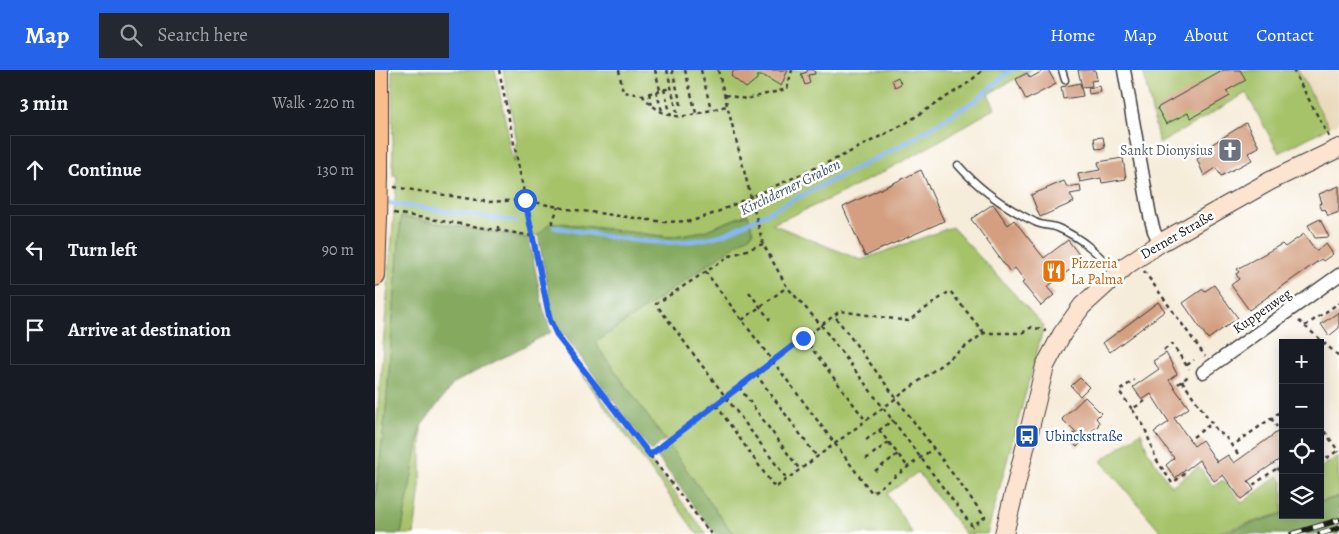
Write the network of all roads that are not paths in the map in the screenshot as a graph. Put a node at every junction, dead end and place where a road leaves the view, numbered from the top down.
1 (377, 70) edge
2 (1062, 70) edge
3 (1124, 70) edge
4 (1065, 80) dead end
5 (1334, 143) edge
6 (958, 165) dead end
7 (1160, 243) junction
8 (1116, 274) junction
9 (1339, 275) edge
10 (375, 276) edge
11 (1207, 369) road end
12 (1004, 534) edge

1 - 10 main road, bridge
2 - 4 lane
3 - 7 street
5 - 7 main road, Derner Straße
6 - 8 lane
7 - 8 main road, Derner Straße
8 - 12 main road, Derner Straße
9 - 11 street, Kuppenweg

